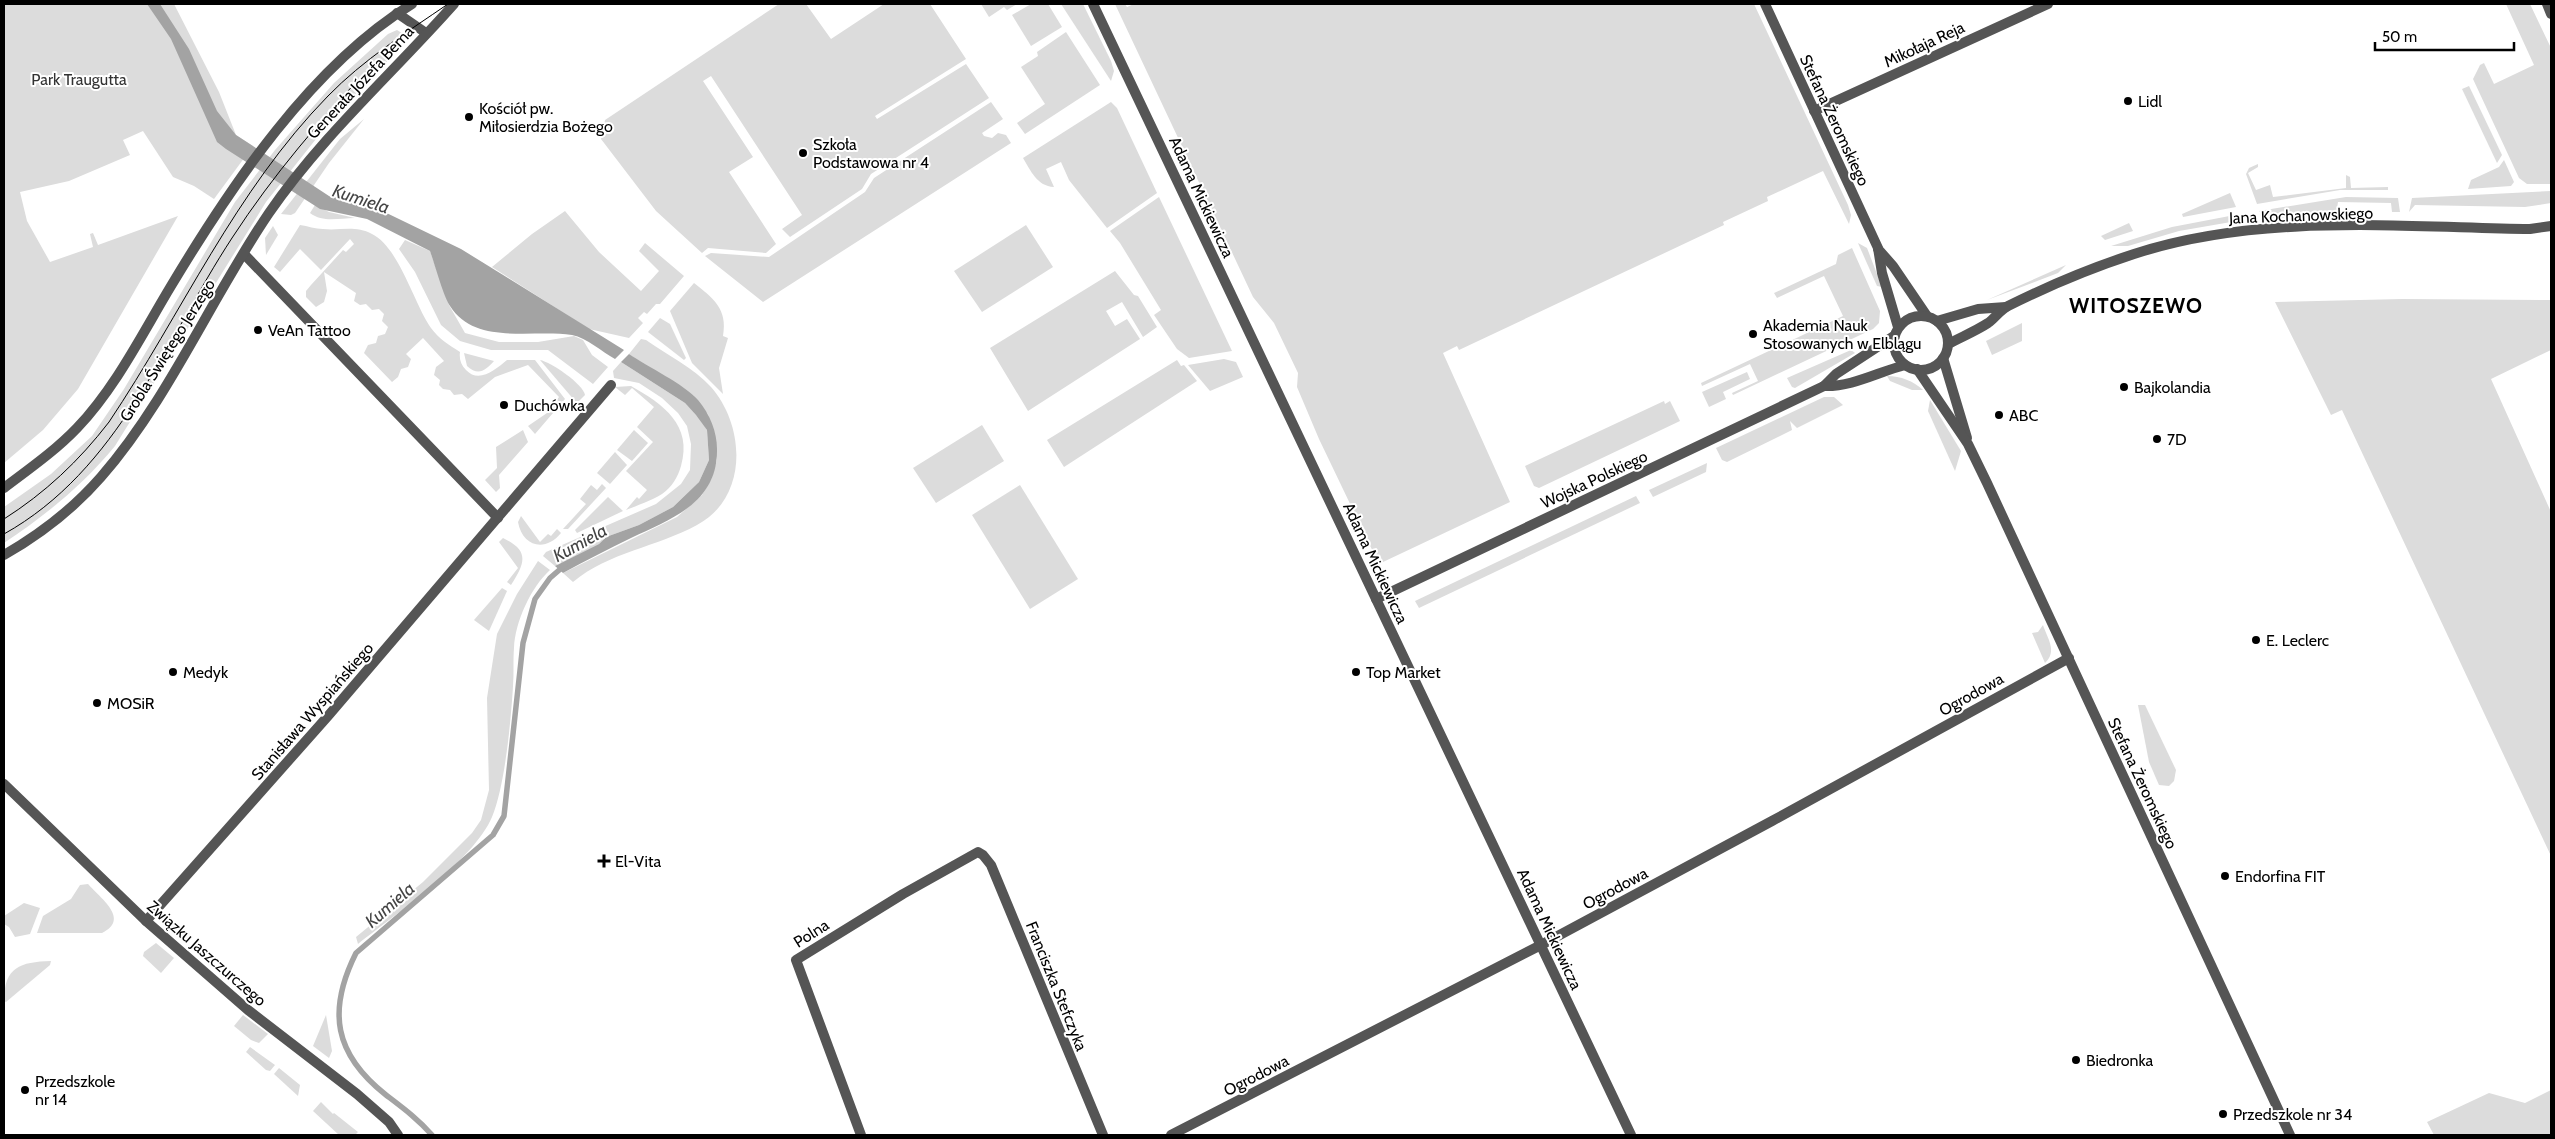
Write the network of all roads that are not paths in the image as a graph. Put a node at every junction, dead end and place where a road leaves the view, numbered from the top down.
1 (412, 4) edge
2 (454, 4) edge
3 (1093, 4) edge
4 (1764, 4) edge
5 (2048, 4) edge
6 (2547, 4) edge
7 (397, 13) junction
8 (2551, 14) edge
9 (426, 33) junction
10 (1814, 111) junction
11 (254, 158) joint
12 (292, 183) joint
13 (2551, 226) edge
14 (1878, 248) junction
15 (244, 254) junction
16 (2006, 307) junction
17 (1932, 318) junction
18 (1896, 332) junction
19 (1948, 344) junction
20 (1943, 358) junction
21 (1905, 364) junction
22 (1917, 369) junction
23 (611, 385) dead end
24 (1824, 386) junction
25 (1968, 444) junction
26 (4, 488) edge
27 (498, 518) junction
28 (4, 555) edge
29 (1376, 599) junction
30 (2068, 658) junction
31 (4, 784) edge
32 (978, 852) joint
33 (146, 921) junction
34 (1541, 945) junction
35 (398, 1135) edge
36 (861, 1135) edge
37 (1103, 1135) edge
38 (1171, 1135) edge
39 (1631, 1135) edge
40 (2290, 1135) edge

1 - 7 street, Generała Józefa Bema
2 - 9 street, Generała Józefa Bema
3 - 29 street, Adama Mickiewicza
4 - 10 street, Stefana Żeromskiego
5 - 10 street, Mikołaja Reja
6 - 8 street
7 - 9 street
7 - 11 street, Generała Józefa Bema
9 - 12 street, Generała Józefa Bema
10 - 14 street, Stefana Żeromskiego
11 - 26 street, Grobla Świętego Jerzego
12 - 15 street, Grobla Świętego Jerzego
13 - 16 street, Jana Kochanowskiego
14 - 17 street, Stefana Żeromskiego
14 - 18 street, Stefana Żeromskiego
15 - 27 street
15 - 28 street, Grobla Świętego Jerzego
16 - 17 street, Jana Kochanowskiego
16 - 19 street, Jana Kochanowskiego
17 - 18 street
17 - 19 street
18 - 21 street
18 - 24 street, Wojska Polskiego
19 - 20 street
20 - 22 street
20 - 25 street, Stefana Żeromskiego
21 - 22 street
21 - 24 street, Wojska Polskiego
22 - 25 street, Stefana Żeromskiego
23 - 27 street, Stanisława Wyspiańskiego
24 - 29 street, Wojska Polskiego
25 - 30 street, Stefana Żeromskiego
27 - 33 street, Stanisława Wyspiańskiego
29 - 34 street, Adama Mickiewicza
30 - 34 street, Ogrodowa
30 - 40 street, Stefana Żeromskiego
31 - 33 street, Związku Jaszczurczego
32 - 36 street, Polna
32 - 37 street, Franciszka Stefczyka
33 - 35 street, Związku Jaszczurczego
34 - 38 street, Ogrodowa
34 - 39 street, Adama Mickiewicza

